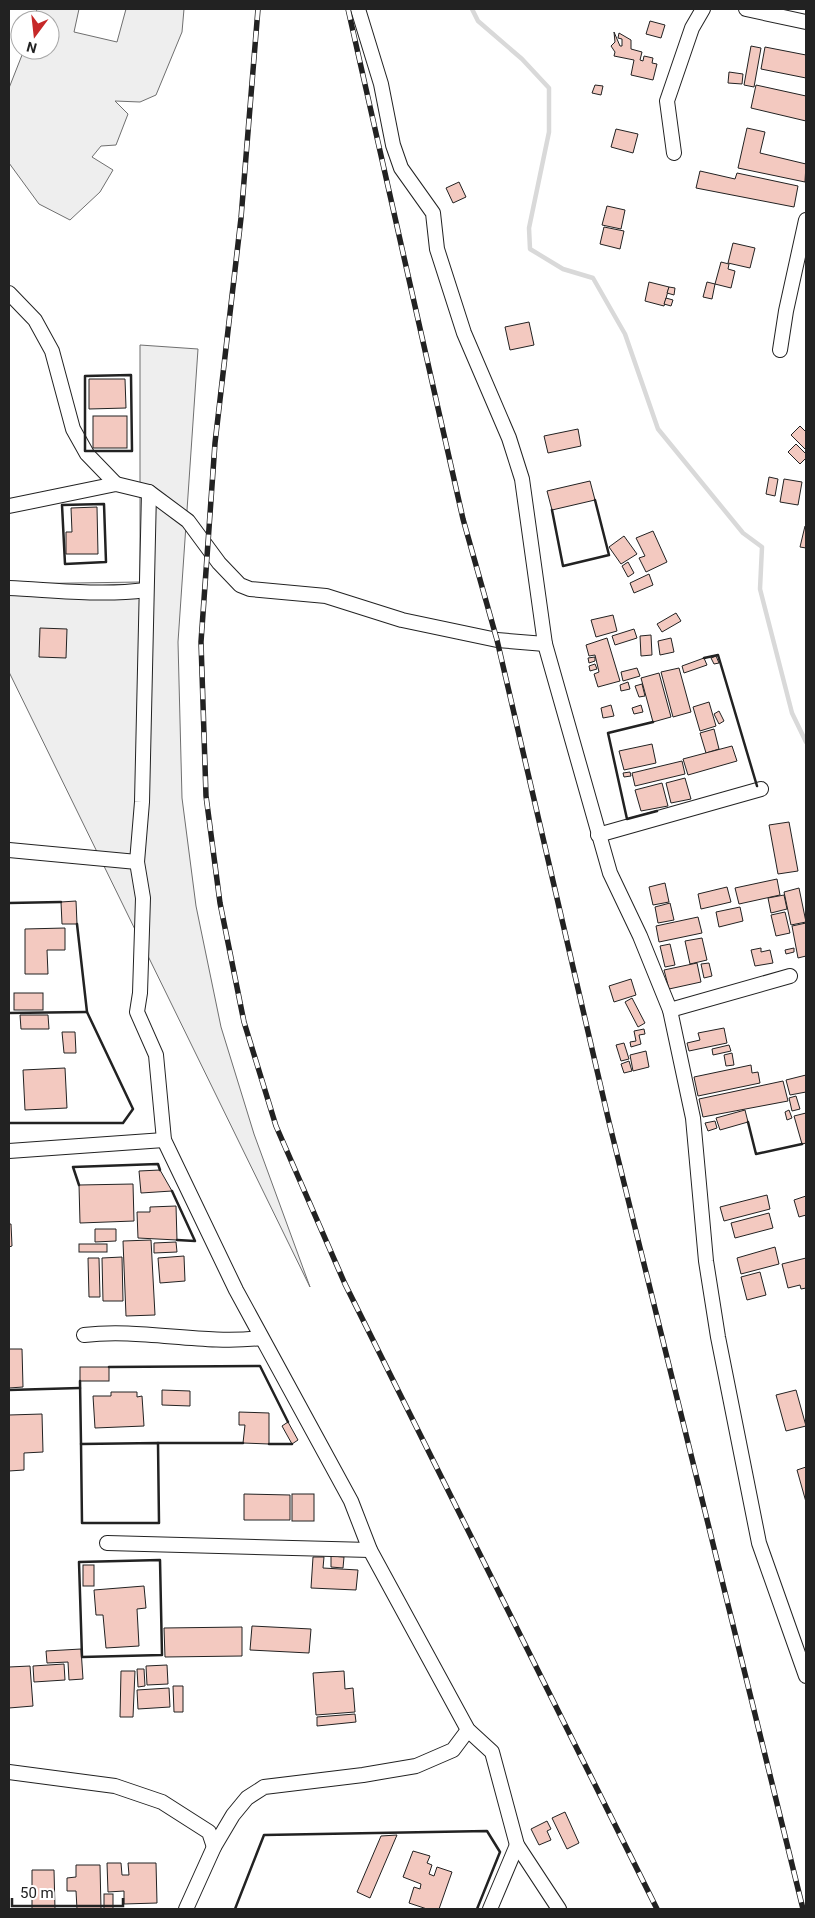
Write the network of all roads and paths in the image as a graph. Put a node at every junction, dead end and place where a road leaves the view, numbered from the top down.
1 (358, 9) edge
2 (702, 9) edge
3 (746, 9) edge
4 (806, 22) edge
5 (674, 153) dead end
6 (806, 220) edge
7 (9, 293) edge
8 (780, 350) dead end
9 (116, 484) junction
10 (149, 492) junction
11 (9, 506) edge
12 (9, 588) edge
13 (146, 590) junction
14 (545, 644) junction
15 (761, 789) dead end
16 (598, 835) junction
17 (9, 850) edge
18 (137, 862) junction
19 (790, 976) dead end
20 (670, 1010) junction
21 (164, 1140) junction
22 (9, 1150) edge
23 (84, 1335) dead end
24 (260, 1338) junction
25 (106, 1544) dead end
26 (370, 1550) junction
27 (806, 1676) edge
28 (468, 1730) junction
29 (9, 1772) edge
30 (517, 1845) junction
31 (214, 1847) junction
32 (186, 1909) edge
33 (490, 1909) edge
34 (558, 1909) edge

1 - 14 street
2 - 5 street
3 - 4 street
6 - 8 street
7 - 9 street
9 - 10 street
9 - 11 street
10 - 13 street
10 - 14 street
12 - 13 street
13 - 18 street
14 - 16 street
15 - 16 street
16 - 20 street
17 - 18 street
18 - 21 street
19 - 20 street
20 - 27 street
21 - 22 street
21 - 24 street
23 - 24 street
24 - 26 street
25 - 26 street
26 - 28 street
28 - 30 street
28 - 31 street
29 - 31 street
30 - 33 street
30 - 34 street
31 - 32 street

